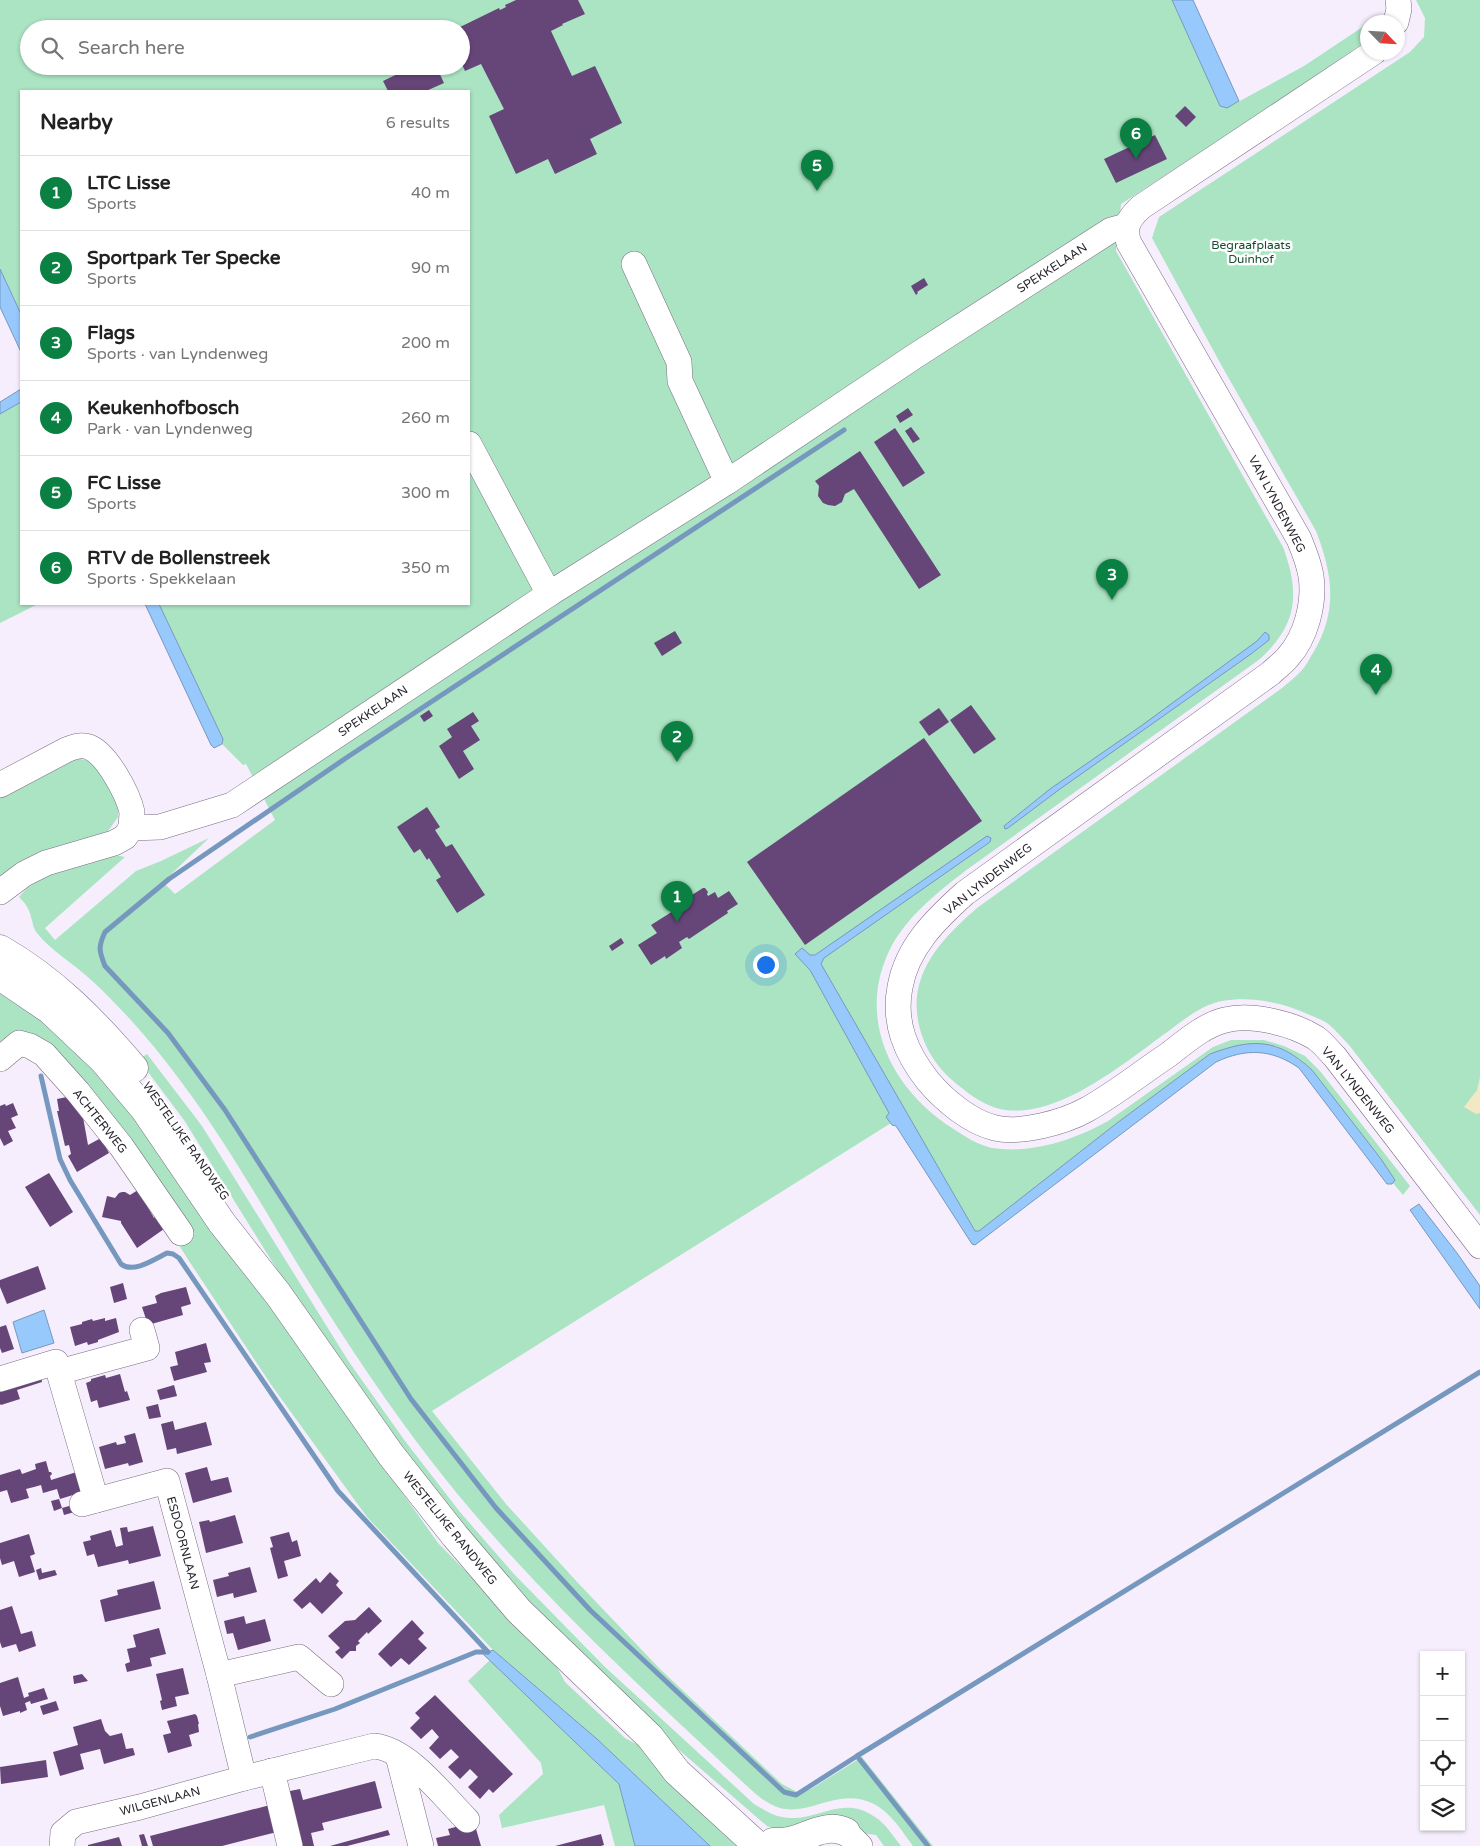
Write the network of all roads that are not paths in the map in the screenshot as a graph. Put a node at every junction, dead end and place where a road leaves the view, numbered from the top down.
1 (1398, 0) edge
2 (1398, 15) edge
3 (1362, 60) edge
4 (1126, 226) junction
5 (634, 264) dead end
6 (470, 446) edge
7 (727, 482) junction
8 (549, 594) junction
9 (0, 785) edge
10 (131, 828) junction
11 (0, 894) edge
12 (0, 949) edge
13 (0, 976) edge
14 (0, 1059) edge
15 (181, 1234) dead end
16 (1480, 1246) edge
17 (278, 1294) junction
18 (142, 1330) dead end
19 (59, 1372) junction
20 (0, 1379) edge
21 (219, 1675) junction
22 (331, 1684) dead end
23 (398, 1756) junction
24 (272, 1771) junction
25 (244, 1778) junction
26 (467, 1820) dead end
27 (853, 1839) edge
28 (770, 1845) edge
29 (62, 1846) edge
30 (290, 1846) edge
31 (422, 1846) edge

1 - 2 street
3 - 4 street, SPEKKELAAN
4 - 7 street, SPEKKELAAN
4 - 16 street, VAN LYNDENWEG
5 - 7 street
6 - 8 street
7 - 8 street, SPEKKELAAN
8 - 10 street, SPEKKELAAN
9 - 10 street
10 - 11 street
12 - 17 main road, WESTELIJKE RANDWEG
13 - 17 main road, WESTELIJKE RANDWEG
14 - 15 street, ACHTERWEG
17 - 28 main road, WESTELIJKE RANDWEG
18 - 19 street
19 - 20 street
19 - 21 street, ESDOORNLAAN
21 - 22 street
21 - 25 street, ESDOORNLAAN
23 - 24 street, WILGENLAAN
23 - 26 street, WILGENLAAN
23 - 31 street
24 - 25 street, WILGENLAAN
24 - 30 street
25 - 29 street, WILGENLAAN
27 - 28 main road

